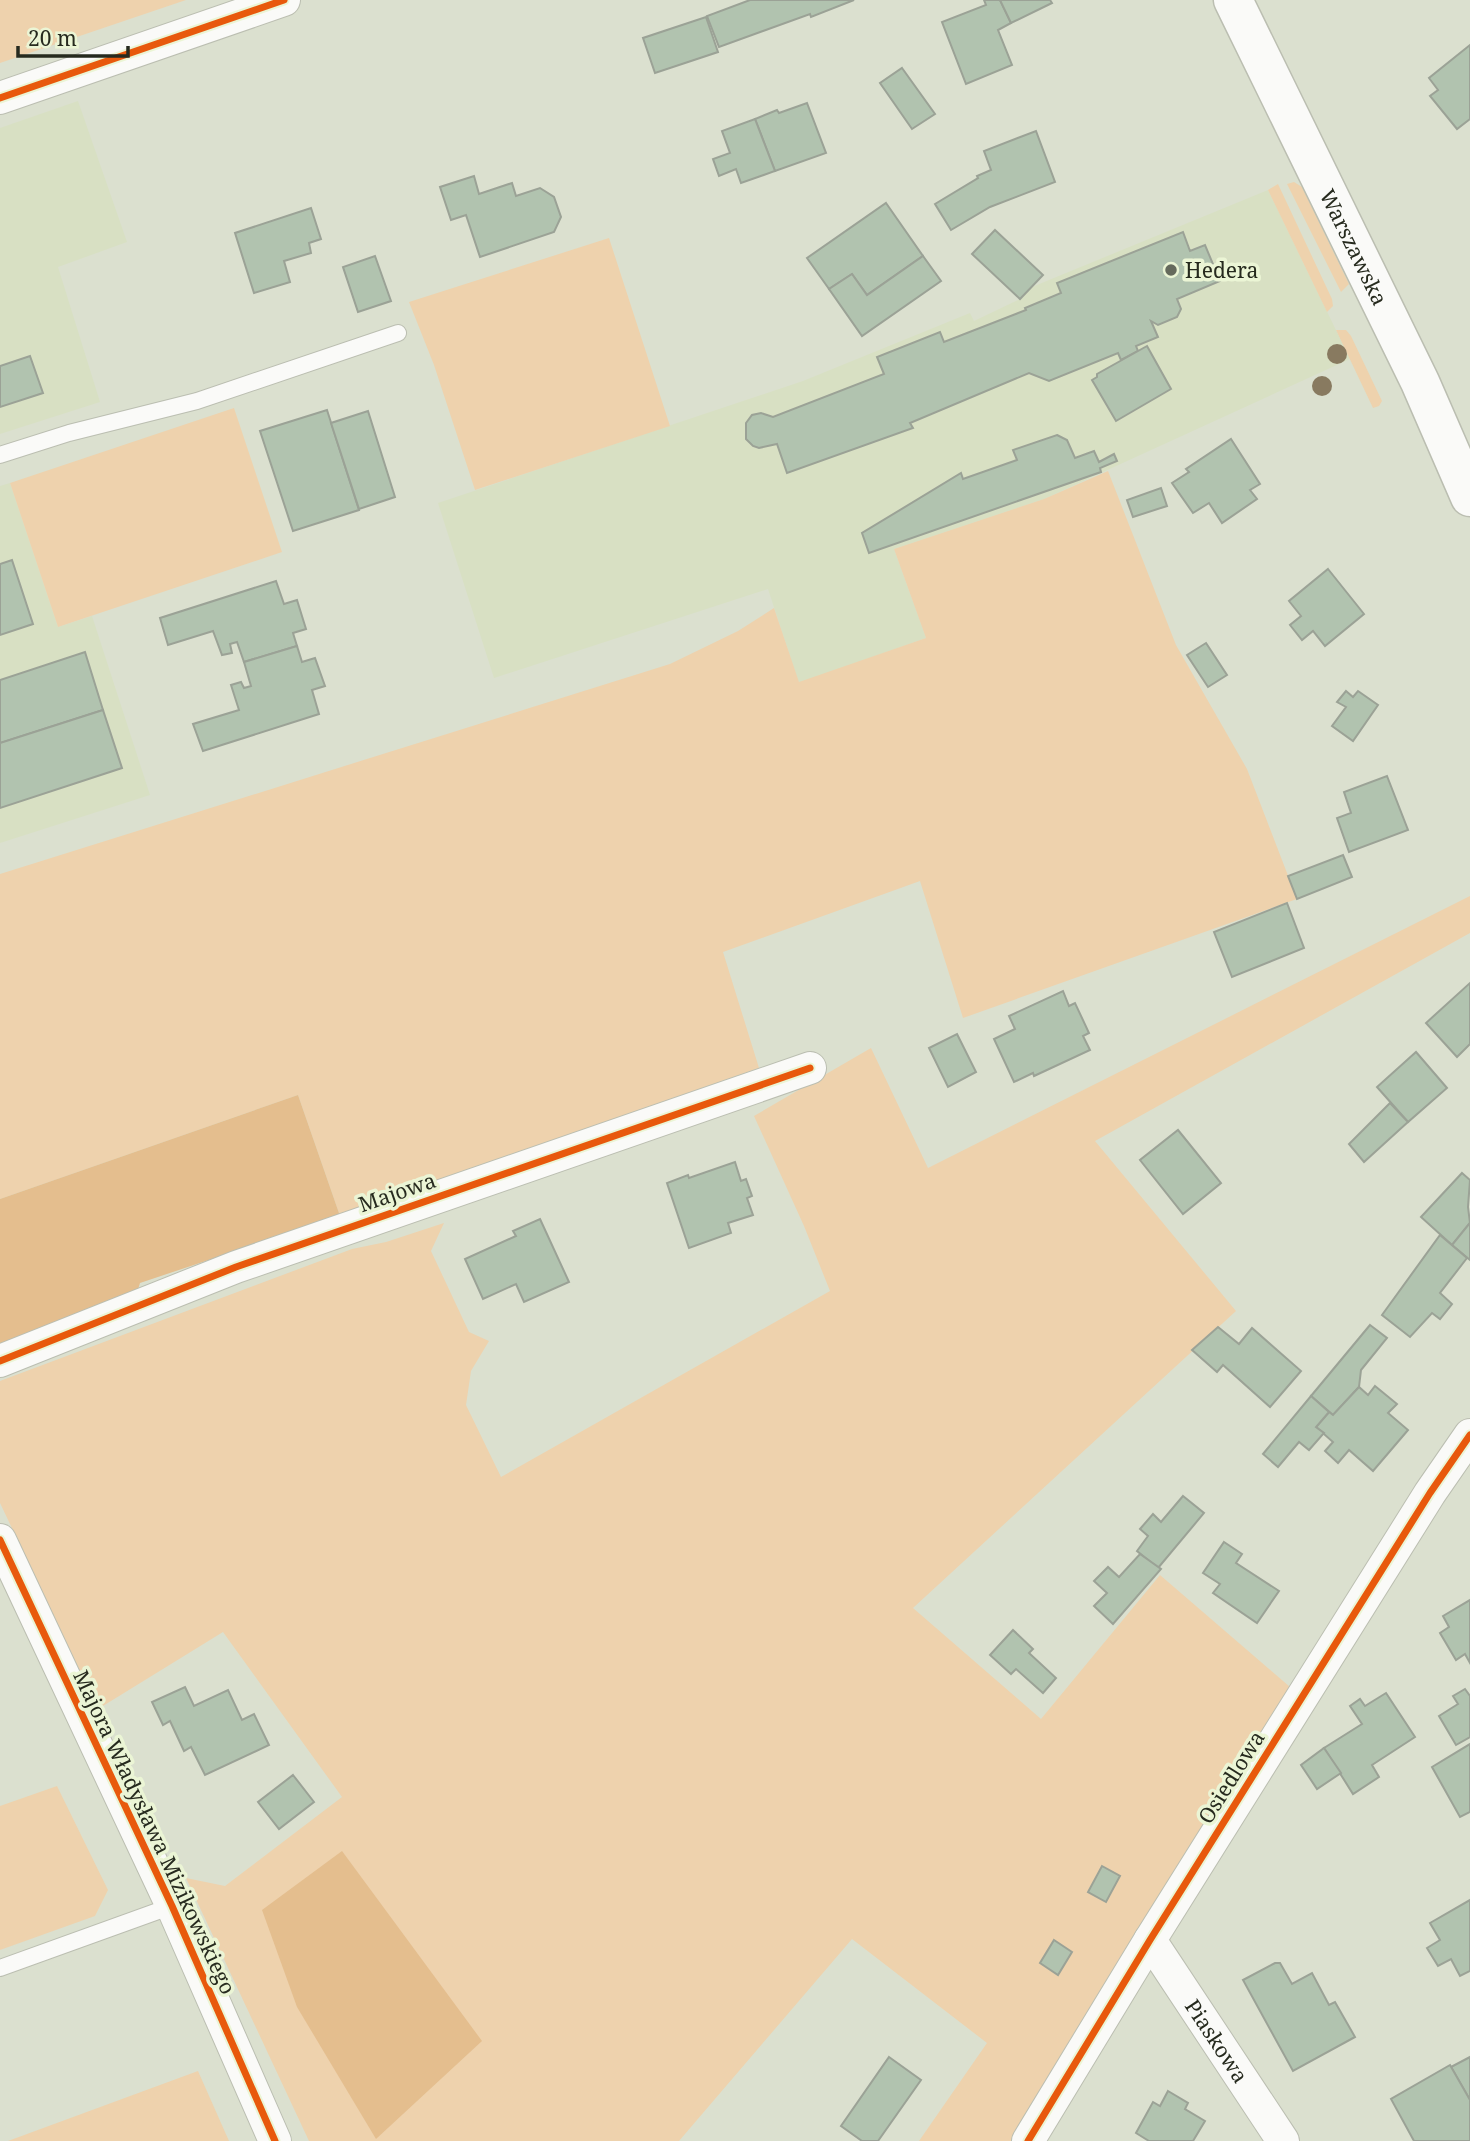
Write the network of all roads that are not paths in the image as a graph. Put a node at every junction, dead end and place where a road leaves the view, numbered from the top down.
1 (284, 0) edge
2 (1233, 0) edge
3 (0, 98) edge
4 (398, 333) dead end
5 (0, 455) edge
6 (1470, 497) edge
7 (810, 1068) dead end
8 (0, 1361) edge
9 (1470, 1435) edge
10 (4, 1556) edge
11 (172, 1906) junction
12 (1150, 1940) junction
13 (0, 1968) edge
14 (275, 2141) edge
15 (1028, 2141) edge
16 (1283, 2141) edge

1 - 3 street
2 - 6 main road, Warszawska
4 - 5 lane
7 - 8 street, Majowa
9 - 12 street, Osiedlowa
10 - 11 street, Majora Władysława Mizikowskiego
11 - 13 lane
11 - 14 street, Majora Władysława Mizikowskiego
12 - 15 street, Osiedlowa
12 - 16 street, Piaskowa

